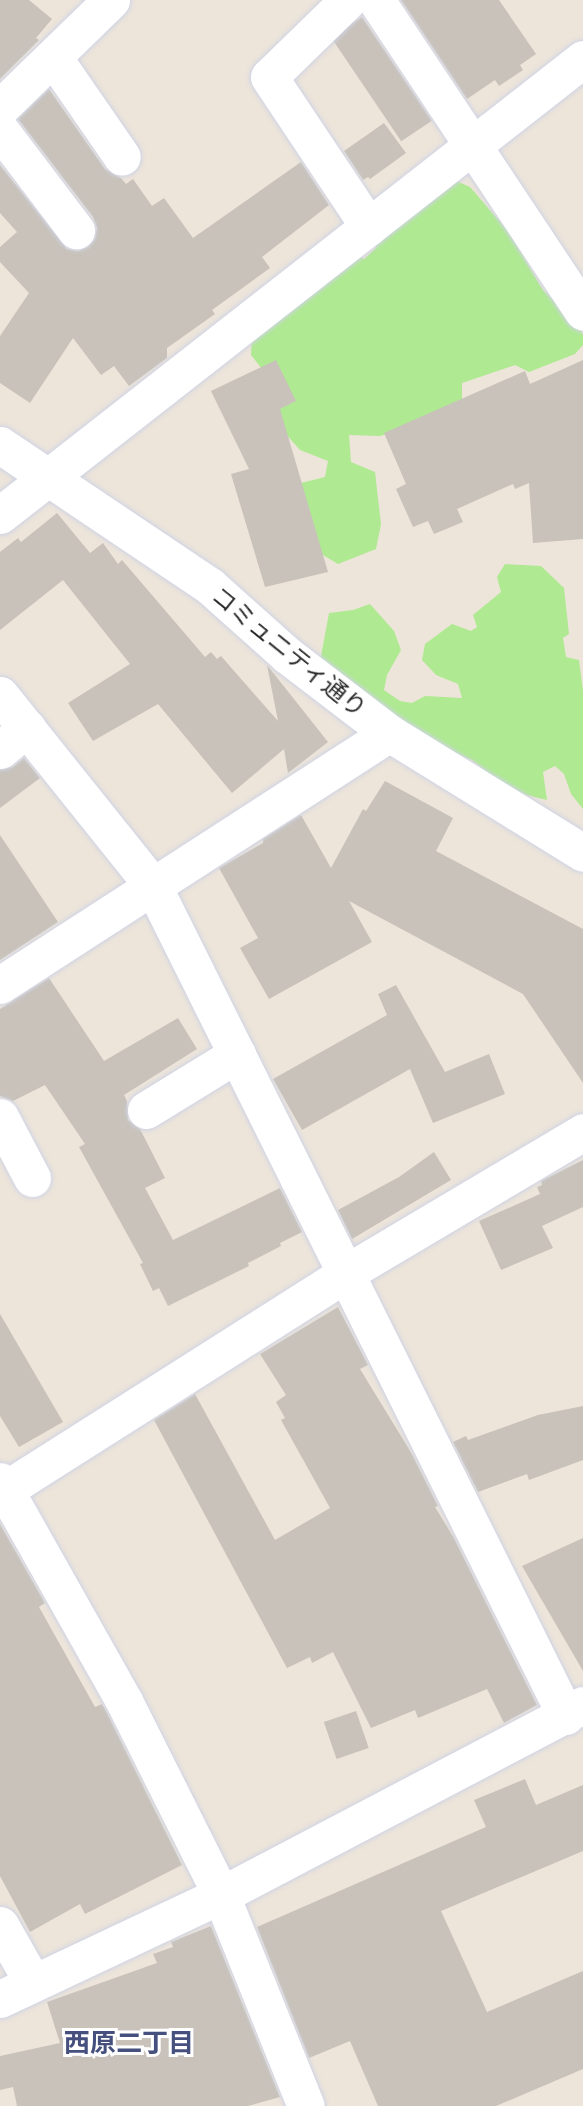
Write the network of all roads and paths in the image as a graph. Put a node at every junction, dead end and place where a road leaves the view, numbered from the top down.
1 (111, 0) edge
2 (348, 0) edge
3 (376, 0) edge
4 (53, 57) junction
5 (583, 59) edge
6 (0, 108) edge
7 (0, 130) edge
8 (474, 144) junction
9 (122, 157) dead end
10 (369, 227) junction
11 (76, 230) dead end
12 (583, 312) edge
13 (0, 444) edge
14 (49, 479) junction
15 (0, 515) edge
16 (0, 695) edge
17 (389, 733) junction
18 (14, 739) edge
19 (583, 853) edge
20 (153, 886) junction
21 (0, 985) edge
22 (237, 1054) junction
23 (146, 1110) dead end
24 (0, 1117) edge
25 (583, 1132) edge
26 (32, 1178) dead end
27 (346, 1273) junction
28 (2, 1488) edge
29 (575, 1711) edge
30 (221, 1895) junction
31 (0, 1926) edge
32 (33, 1983) junction
33 (0, 1998) edge
34 (306, 2106) edge

1 - 4 street
2 - 10 street
3 - 8 street
4 - 6 street
4 - 9 street
5 - 8 street
7 - 11 street
8 - 10 street
8 - 12 street
10 - 14 street
13 - 14 street, コミュニティ通り
14 - 15 street
14 - 17 street, コミュニティ通り
16 - 18 street
17 - 19 street, コミュニティ通り
17 - 20 street
18 - 20 street
20 - 21 street
20 - 22 street
22 - 23 street
22 - 27 street
24 - 26 street
25 - 27 street
27 - 28 street
27 - 29 street
28 - 30 street
29 - 30 street
30 - 32 street
30 - 34 street
31 - 32 street
32 - 33 street

